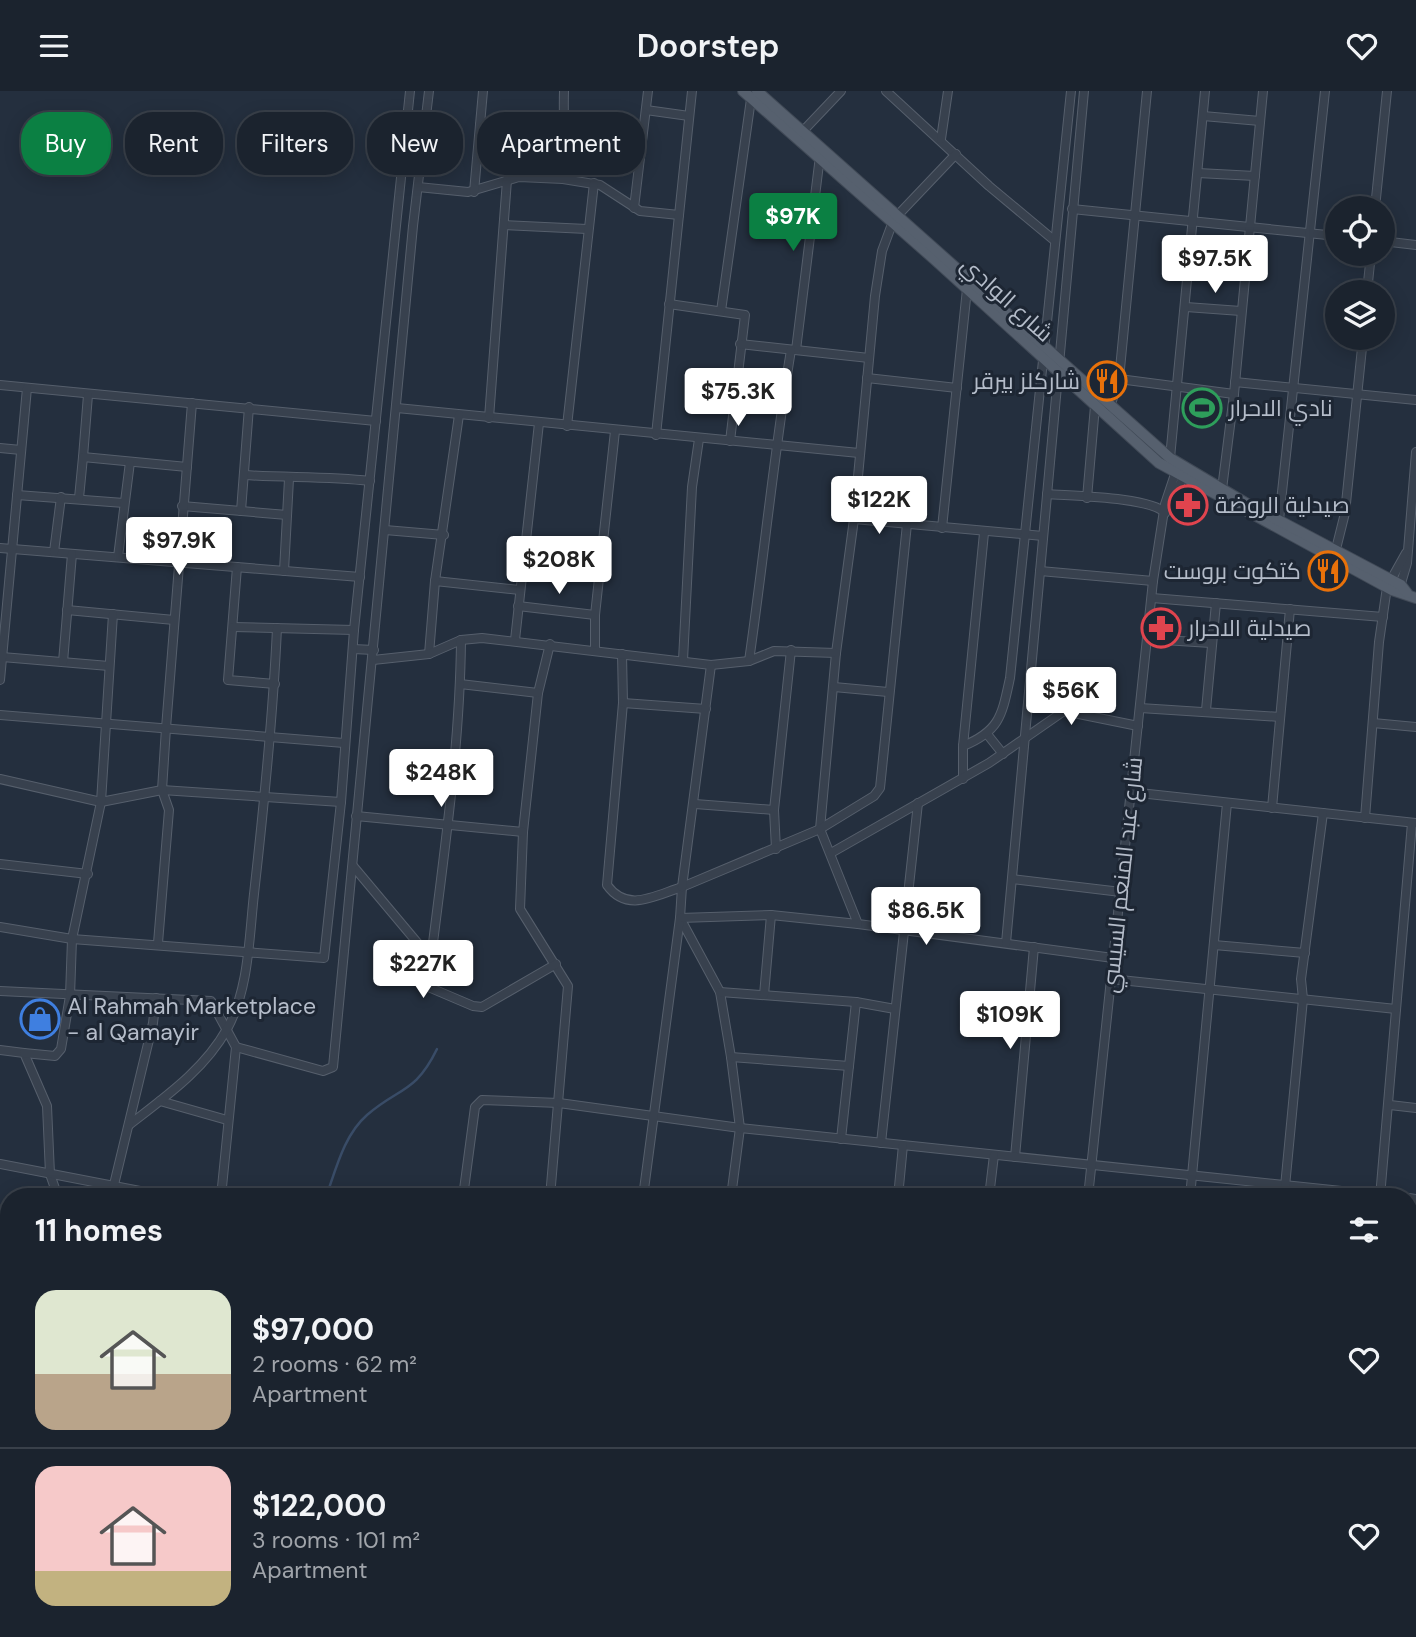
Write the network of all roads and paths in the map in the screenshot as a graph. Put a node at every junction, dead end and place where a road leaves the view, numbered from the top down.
1 (410, 91) edge
2 (429, 91) edge
3 (483, 91) edge
4 (564, 91) edge
5 (648, 91) edge
6 (692, 91) edge
7 (743, 91) edge
8 (841, 91) edge
9 (886, 91) edge
10 (948, 91) edge
11 (1071, 91) edge
12 (1084, 91) edge
13 (1147, 91) edge
14 (1205, 91) edge
15 (1263, 91) edge
16 (1325, 91) edge
17 (1387, 91) edge
18 (754, 95) edge
19 (646, 110) junction
20 (481, 112) edge
21 (564, 112) edge
22 (689, 115) junction
23 (1203, 116) junction
24 (645, 118) edge
25 (1261, 121) junction
26 (803, 131) junction
27 (941, 139) junction
28 (956, 154) junction
29 (821, 155) junction
30 (477, 158) edge
31 (1198, 173) junction
32 (563, 175) edge
33 (638, 175) edge
34 (1255, 176) junction
35 (563, 179) junction
36 (507, 180) junction
37 (594, 183) junction
38 (418, 187) junction
39 (474, 192) junction
40 (1376, 196) edge
41 (634, 208) junction
42 (1072, 209) junction
43 (679, 215) junction
44 (1134, 217) junction
45 (895, 220) junction
46 (1194, 222) junction
47 (503, 225) junction
48 (1250, 228) junction
49 (587, 229) junction
50 (1310, 234) junction
51 (1325, 235) edge
52 (1055, 241) junction
53 (1395, 243) edge
54 (1416, 245) edge
55 (967, 289) junction
56 (669, 304) junction
57 (1186, 307) junction
58 (721, 311) junction
59 (1241, 311) junction
60 (740, 344) junction
61 (793, 350) junction
62 (1362, 350) edge
63 (1042, 352) junction
64 (869, 358) junction
65 (1059, 367) junction
66 (867, 378) junction
67 (1119, 379) junction
68 (1236, 382) junction
69 (0, 385) edge
70 (1296, 386) junction
71 (27, 388) junction
72 (957, 388) junction
73 (1177, 388) junction
74 (1234, 394) junction
75 (1356, 394) junction
76 (88, 395) junction
77 (379, 399) junction
78 (1416, 400) edge
79 (192, 403) junction
80 (397, 404) junction
81 (1095, 406) junction
82 (249, 407) junction
83 (1110, 407) junction
84 (458, 415) junction
85 (489, 418) junction
86 (376, 421) junction
87 (538, 423) junction
88 (567, 426) junction
89 (615, 431) junction
90 (656, 435) junction
91 (699, 439) junction
92 (730, 442) junction
93 (775, 446) junction
94 (0, 449) edge
95 (21, 450) junction
96 (1416, 452) edge
97 (859, 453) junction
98 (83, 457) junction
99 (1170, 458) junction
100 (130, 462) junction
101 (187, 467) junction
102 (244, 475) junction
103 (1179, 476) junction
104 (289, 479) junction
105 (370, 481) junction
106 (1222, 489) junction
107 (1047, 494) junction
108 (1414, 494) edge
109 (17, 495) junction
110 (61, 497) junction
111 (79, 498) junction
112 (1087, 498) junction
113 (124, 503) junction
114 (182, 506) junction
115 (241, 511) junction
116 (1165, 513) junction
117 (286, 515) junction
118 (854, 519) junction
119 (1279, 520) junction
120 (907, 524) junction
121 (942, 528) junction
122 (385, 530) junction
123 (984, 533) junction
124 (1024, 534) junction
125 (444, 535) junction
126 (1043, 536) junction
127 (0, 548) edge
128 (12, 549) junction
129 (1336, 549) junction
130 (54, 552) junction
131 (1406, 553) junction
132 (72, 554) junction
133 (118, 558) junction
134 (177, 562) junction
135 (237, 567) junction
136 (284, 571) junction
137 (1040, 571) junction
138 (360, 577) junction
139 (435, 581) junction
140 (1153, 581) junction
141 (1389, 583) junction
142 (520, 590) junction
143 (1406, 592) edge
144 (1152, 598) junction
145 (1386, 601) junction
146 (1216, 603) junction
147 (518, 606) junction
148 (1290, 609) junction
149 (67, 610) junction
150 (1018, 610) junction
151 (1036, 612) junction
152 (113, 614) junction
153 (596, 615) junction
154 (1383, 617) junction
155 (174, 619) junction
156 (3, 623) edge
157 (233, 627) junction
158 (277, 628) junction
159 (354, 630) junction
160 (1148, 639) junction
161 (461, 640) junction
162 (515, 640) junction
163 (1211, 643) junction
164 (550, 644) junction
165 (353, 649) junction
166 (595, 649) junction
167 (374, 650) junction
168 (791, 650) junction
169 (836, 653) junction
170 (429, 654) junction
171 (622, 654) junction
172 (2, 657) junction
173 (373, 660) junction
174 (683, 660) junction
175 (749, 661) junction
176 (63, 662) junction
177 (711, 665) junction
178 (109, 666) junction
179 (1031, 674) junction
180 (0, 680) edge
181 (275, 684) junction
182 (460, 684) junction
183 (834, 687) junction
184 (888, 692) junction
185 (538, 693) junction
186 (623, 703) junction
187 (1140, 708) junction
188 (706, 709) junction
189 (1206, 710) junction
190 (1064, 711) junction
191 (0, 715) edge
192 (1280, 717) junction
193 (105, 722) junction
194 (1373, 723) junction
195 (1138, 726) junction
196 (166, 727) junction
197 (1416, 727) edge
198 (987, 734) junction
199 (271, 735) junction
200 (1025, 739) junction
201 (344, 743) junction
202 (963, 746) junction
203 (1003, 754) junction
204 (0, 779) edge
205 (963, 779) junction
206 (162, 790) junction
207 (1130, 792) junction
208 (265, 795) junction
209 (341, 801) junction
210 (101, 802) junction
211 (918, 803) junction
212 (1227, 803) junction
213 (695, 804) junction
214 (1272, 808) junction
215 (774, 810) junction
216 (1323, 813) junction
217 (356, 817) junction
218 (1365, 818) junction
219 (1414, 823) edge
220 (447, 824) junction
221 (820, 829) junction
222 (523, 832) junction
223 (776, 849) junction
224 (831, 853) junction
225 (0, 864) edge
226 (353, 866) junction
227 (88, 874) junction
228 (1012, 879) junction
229 (682, 887) junction
230 (1121, 892) junction
231 (771, 915) junction
232 (1404, 915) junction
233 (1416, 916) edge
234 (680, 918) junction
235 (858, 924) junction
236 (0, 927) edge
237 (904, 929) junction
238 (72, 939) junction
239 (158, 943) junction
240 (1006, 943) junction
241 (1214, 945) junction
242 (1034, 947) junction
243 (247, 952) junction
244 (1305, 953) junction
245 (430, 958) junction
246 (1113, 958) junction
247 (556, 964) junction
248 (1111, 979) junction
249 (1210, 989) junction
250 (0, 991) edge
251 (720, 992) junction
252 (764, 995) junction
253 (70, 996) junction
254 (156, 998) junction
255 (1303, 999) junction
256 (856, 1002) junction
257 (895, 1009) junction
258 (1396, 1009) junction
259 (226, 1030) junction
260 (236, 1047) junction
261 (0, 1052) edge
262 (24, 1053) junction
263 (731, 1057) junction
264 (849, 1066) junction
265 (160, 1101) junction
266 (559, 1103) junction
267 (1390, 1105) junction
268 (1416, 1108) edge
269 (655, 1117) junction
270 (228, 1120) junction
271 (129, 1125) junction
272 (740, 1128) junction
273 (841, 1139) junction
274 (881, 1143) junction
275 (903, 1145) junction
276 (994, 1155) junction
277 (1015, 1157) junction
278 (0, 1164) edge
279 (1091, 1165) junction
280 (50, 1174) junction
281 (1193, 1175) junction
282 (1285, 1185) junction
283 (114, 1186) junction
284 (55, 1188) edge
285 (124, 1188) edge
286 (222, 1188) edge
287 (464, 1188) edge
288 (551, 1188) edge
289 (644, 1188) edge
290 (732, 1188) edge
291 (899, 1188) edge
292 (990, 1188) edge
293 (1089, 1188) edge
294 (1191, 1188) edge
295 (1285, 1188) edge
296 (1311, 1188) edge
297 (1382, 1188) edge

1 - 77 street
2 - 38 street
3 - 20 street
4 - 21 street
5 - 19 street
6 - 22 street
7 - 18 main road, شارع الوادي
8 - 26 street
9 - 27 street
10 - 27 street
11 - 52 street
12 - 42 street
13 - 44 street
14 - 23 street
15 - 25 street
16 - 50 street
17 - 40 street
18 - 26 main road, شارع الوادي
18 - 29 main road, شارع الوادي
18 - 58 street
19 - 22 street
19 - 24 street
22 - 43 street
23 - 25 street
23 - 31 street
25 - 34 street
26 - 29 main road, شارع الوادي
27 - 28 street
28 - 45 street
28 - 52 street
29 - 45 main road, شارع الوادي
29 - 61 street
30 - 39 street
31 - 34 street
31 - 46 street
32 - 35 street
33 - 41 street
34 - 48 street
35 - 36 street
35 - 37 street
36 - 39 street
36 - 47 street
37 - 41 street
37 - 49 street
38 - 39 street
38 - 80 street
41 - 43 street
42 - 44 street
42 - 65 street
43 - 56 street
44 - 46 street
44 - 67 street
45 - 55 main road, شارع الوادي
45 - 63 main road, شارع الوادي
45 - 64 street
46 - 48 street
46 - 57 street
47 - 49 street
47 - 85 street
48 - 50 street
48 - 59 street
49 - 88 street
50 - 51 street
50 - 70 street
52 - 63 street
53 - 54 street
55 - 63 main road, شارع الوادي
55 - 72 street
56 - 58 street
56 - 90 street
57 - 59 street
57 - 73 street
58 - 60 street
59 - 68 street
60 - 61 street
60 - 92 street
61 - 64 street
61 - 93 street
62 - 75 street
63 - 65 main road, شارع الوادي
63 - 124 street
64 - 66 street
65 - 81 main road, شارع الوادي
65 - 83 main road, شارع الوادي
65 - 107 street
66 - 72 street
66 - 97 street
67 - 73 street
67 - 83 street
68 - 70 street
68 - 74 street
69 - 71 street
70 - 75 street
70 - 119 street
71 - 76 street
71 - 95 street
72 - 121 street
73 - 74 street
73 - 99 street
74 - 106 street
75 - 78 street
75 - 129 street
76 - 79 street
76 - 98 street
77 - 80 street
77 - 86 street
79 - 82 street
79 - 101 street
80 - 84 street
80 - 122 street
81 - 103 main road, شارع الوادي
81 - 112 street
82 - 86 street
82 - 102 street
83 - 99 main road, شارع الوادي
84 - 85 street
84 - 125 street
85 - 87 street
86 - 105 street
87 - 88 street
87 - 142 street
88 - 89 street
89 - 90 street
89 - 153 street
90 - 91 street
91 - 92 street
91 - 174 street
92 - 93 street
93 - 97 street
93 - 175 street
94 - 95 street
95 - 109 street
96 - 108 street
97 - 118 street
98 - 100 street
98 - 111 street
99 - 106 main road, شارع الوادي
100 - 101 street
100 - 113 street
101 - 114 street
102 - 104 street
102 - 115 street
103 - 116 street, شارع عبد المنعم السيسي
103 - 141 main road, شارع الوادي
104 - 105 street
104 - 117 street
105 - 138 street
106 - 119 main road, شارع الوادي
107 - 112 street
107 - 126 street
108 - 131 street
109 - 110 street
109 - 128 street
110 - 111 street
110 - 130 street
111 - 113 street
112 - 116 street
113 - 133 street
114 - 115 street
114 - 134 street
115 - 117 street
116 - 140 street, شارع عبد المنعم السيسي
117 - 136 street
118 - 120 street
118 - 169 street
119 - 129 main road, شارع الوادي
120 - 121 street
120 - 184 street
121 - 123 street
122 - 125 street
122 - 167 street
123 - 124 street
123 - 202 street
124 - 126 street
124 - 150 street
125 - 139 street
126 - 137 street
127 - 128 street
128 - 130 street
128 - 156 street
129 - 141 main road, شارع الوادي
130 - 132 street
131 - 141 street
131 - 143 street
132 - 133 street
132 - 149 street
133 - 134 street
134 - 135 street
134 - 155 street
135 - 136 street
135 - 157 street
136 - 138 street
137 - 140 street
137 - 151 street
138 - 159 street
139 - 142 street
139 - 170 street
140 - 144 street, شارع عبد المنعم السيسي
141 - 143 main road, شارع الوادي
141 - 145 street
142 - 147 street
143 - 145 street
144 - 146 street
144 - 160 street, شارع عبد المنعم السيسي
145 - 154 street
146 - 148 street
146 - 163 street
147 - 153 street
147 - 162 street
148 - 154 street
148 - 192 street
149 - 152 street
149 - 176 street
150 - 151 street
150 - 198 street
151 - 179 street
152 - 155 street
152 - 178 street
153 - 166 street
154 - 194 street
155 - 196 street
156 - 172 street
157 - 158 street
157 - 181 street
158 - 159 street
158 - 181 street
159 - 165 street
160 - 163 street
160 - 187 street, شارع عبد المنعم السيسي
161 - 162 street
161 - 170 street
161 - 182 street
162 - 164 street
163 - 189 street
164 - 166 street
164 - 185 street
165 - 167 street
165 - 201 street
166 - 171 street
167 - 173 street
168 - 169 street
168 - 175 street
168 - 215 street
169 - 183 street
170 - 173 street
171 - 174 street
171 - 186 street
172 - 176 street
172 - 180 street
173 - 217 street
174 - 177 street
175 - 177 street
176 - 178 street
177 - 188 street
178 - 193 street
179 - 190 street
179 - 200 street
181 - 199 street
182 - 185 street
182 - 220 street
183 - 184 street
183 - 221 street
184 - 221 street
185 - 222 street
186 - 188 street
186 - 229 street
187 - 189 street
187 - 195 street, شارع عبد المنعم السيسي
188 - 213 street
189 - 192 street
190 - 195 street
190 - 200 street
191 - 193 street
192 - 214 street
193 - 196 street
193 - 210 street
194 - 197 street
194 - 218 street
195 - 207 street, شارع عبد المنعم السيسي
196 - 199 street
196 - 206 street
198 - 202 street
198 - 203 street
199 - 201 street
199 - 208 street
200 - 203 street
200 - 228 street
201 - 209 street
202 - 205 street
203 - 205 street
204 - 210 street
205 - 211 street
206 - 208 street
206 - 210 street
206 - 239 street
207 - 212 street
207 - 230 street, شارع عبد المنعم السيسي
208 - 209 street
208 - 243 street
209 - 243 street
210 - 227 street
211 - 224 street
211 - 237 street
212 - 214 street
212 - 241 street
213 - 215 street
213 - 229 street
214 - 216 street
215 - 223 street
216 - 218 street
216 - 244 street
217 - 220 street
217 - 226 street
218 - 219 street
219 - 232 street
220 - 222 street
220 - 245 street
221 - 223 street
221 - 224 street
222 - 247 street
223 - 229 street
224 - 235 street
225 - 227 street
226 - 245 street
226 - 260 street
227 - 238 street
228 - 230 street
228 - 240 street
229 - 234 street
230 - 246 street, شارع عبد المنعم السيسي
231 - 234 street
231 - 235 street
231 - 252 street
232 - 233 street
232 - 258 street
234 - 251 street
234 - 269 street
235 - 237 street
236 - 238 street
237 - 240 street
237 - 257 street
238 - 239 street
238 - 253 street
239 - 243 street
240 - 242 street
241 - 244 street
241 - 249 street
242 - 246 street
242 - 277 street
243 - 259 street
244 - 255 street
245 - 247 street
246 - 248 street, شارع عبد المنعم السيسي
247 - 266 street
248 - 249 street
248 - 279 street, شارع عبد المنعم السيسي
249 - 255 street
249 - 281 street
250 - 253 street
251 - 252 street
251 - 263 street
252 - 256 street
253 - 254 street
253 - 262 street
254 - 259 street
254 - 271 street
255 - 258 street
255 - 282 street
256 - 257 street
256 - 264 street
257 - 274 street
258 - 267 street
259 - 260 street
259 - 265 street
260 - 270 street
261 - 262 street
262 - 280 street
263 - 264 street
263 - 272 street
264 - 273 street
265 - 270 street
265 - 271 street
266 - 269 street
266 - 287 street
266 - 288 street
267 - 268 street
267 - 297 street
269 - 272 street
269 - 289 street
270 - 286 street
271 - 283 street
272 - 273 street
272 - 290 street
273 - 274 street
274 - 275 street
275 - 276 street
275 - 291 street
276 - 277 street
276 - 292 street
277 - 279 street
278 - 280 street
279 - 281 street
279 - 293 street, شارع عبد المنعم السيسي
280 - 283 street
280 - 284 street
281 - 282 street
281 - 294 street
282 - 295 street
282 - 296 street
283 - 285 street

